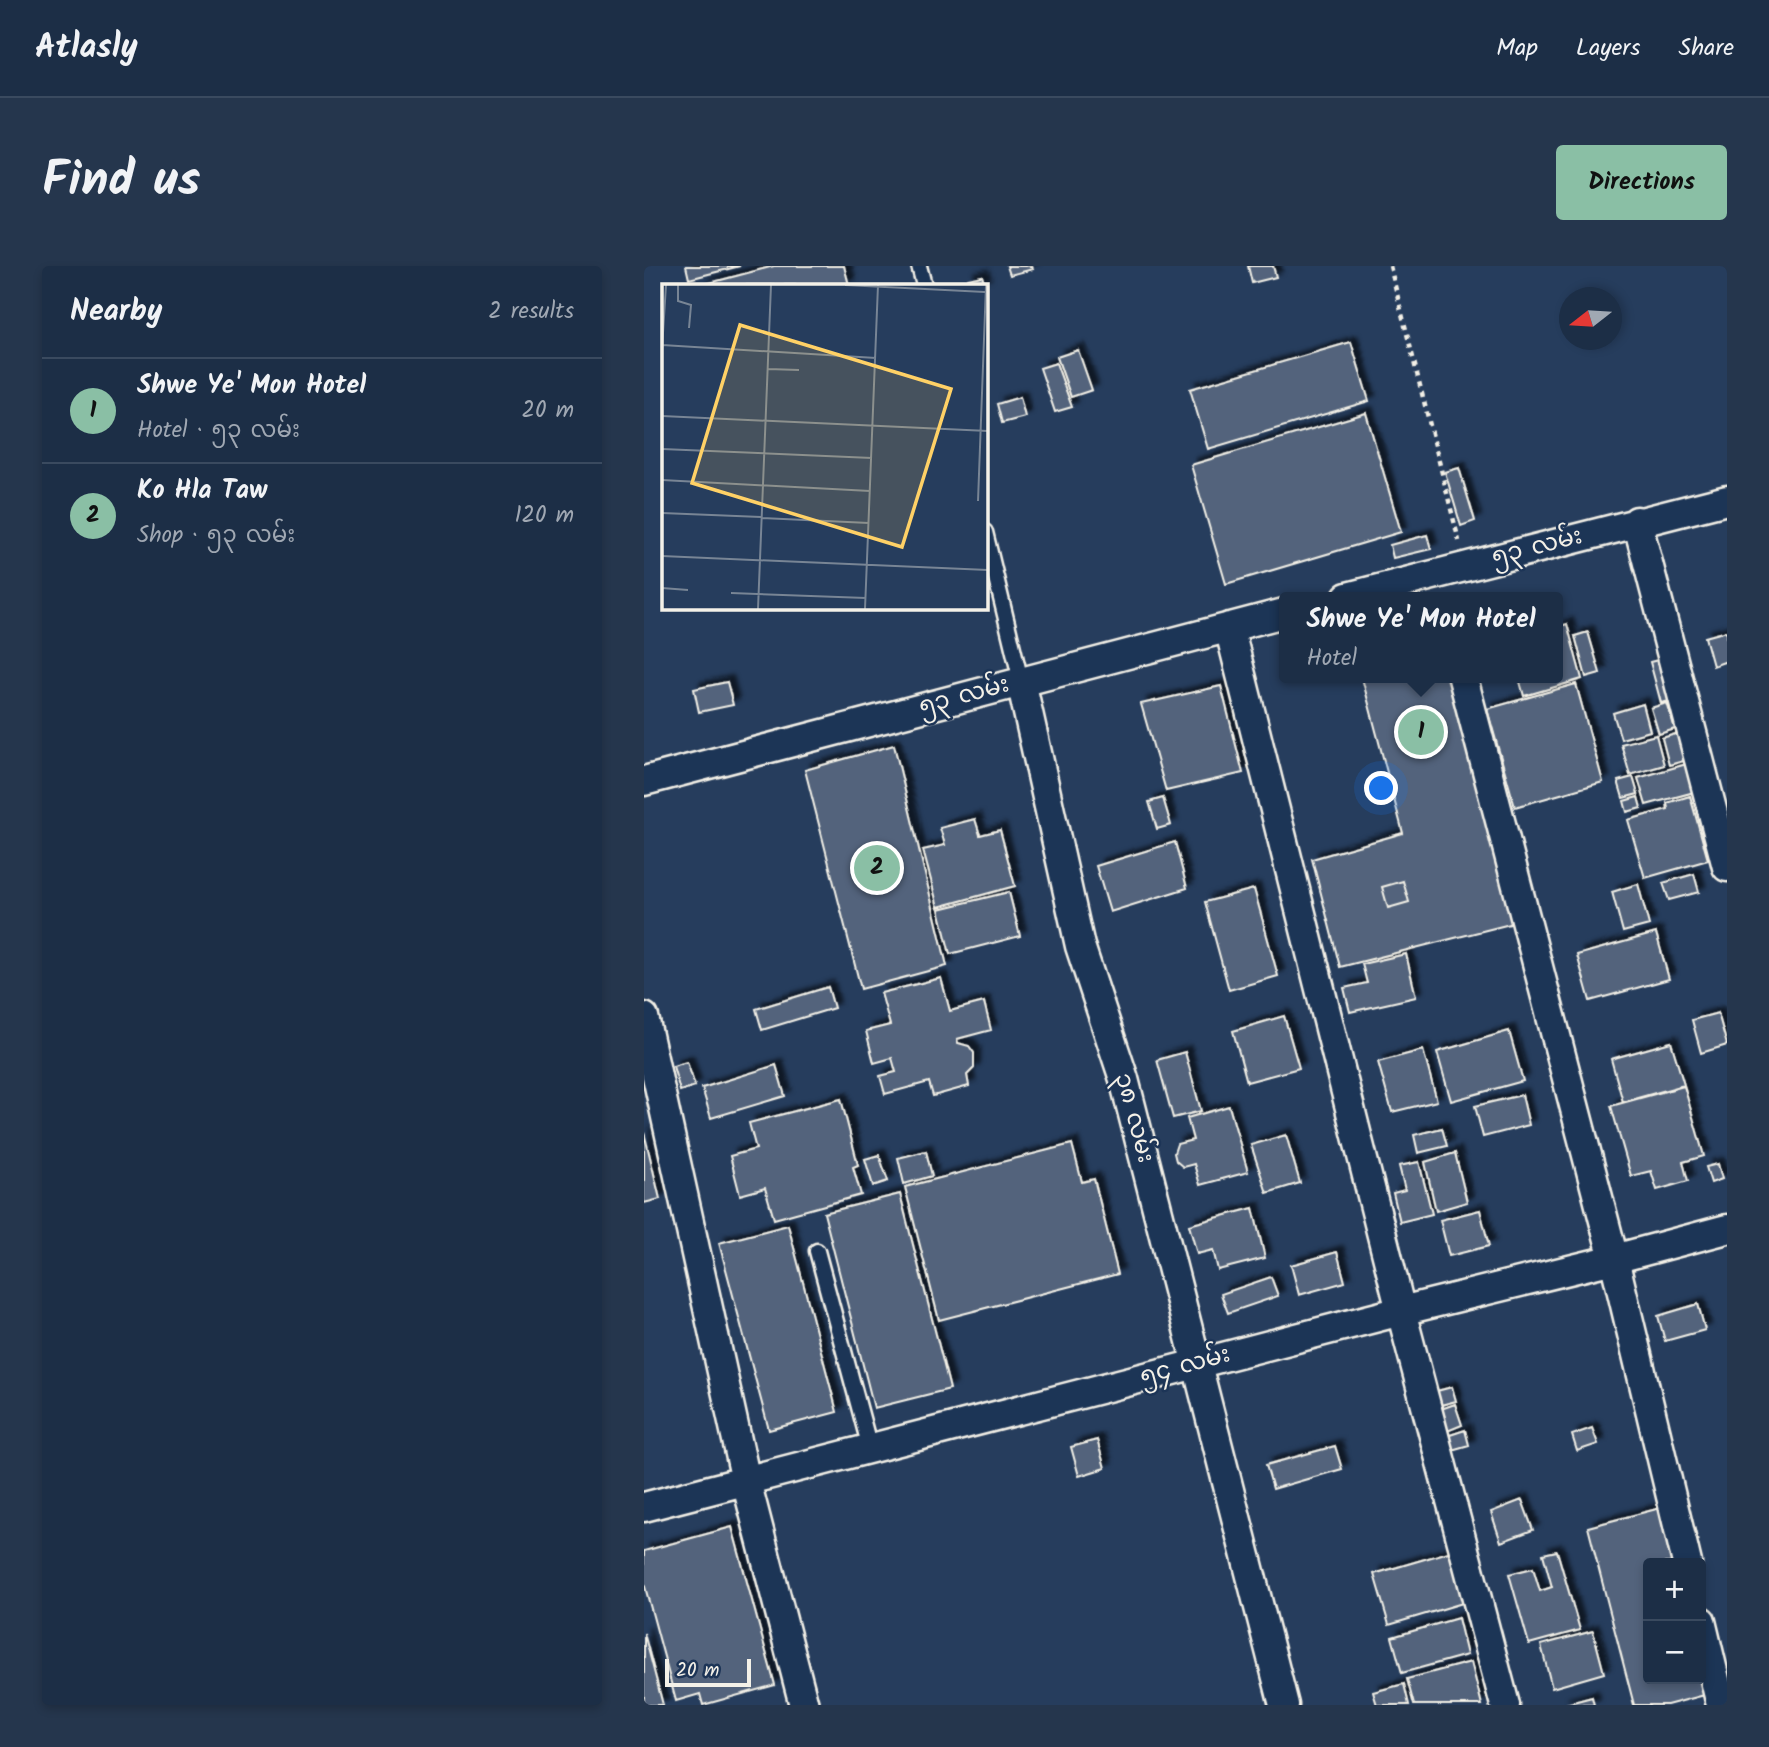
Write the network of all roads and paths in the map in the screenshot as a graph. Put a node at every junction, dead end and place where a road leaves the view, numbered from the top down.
1 (919, 266) edge
2 (1390, 266) edge
3 (924, 284) edge
4 (1727, 500) edge
5 (1637, 522) junction
6 (987, 540) edge
7 (1465, 565) junction
8 (1440, 586) edge
9 (1389, 592) edge
10 (1279, 614) edge
11 (1229, 627) junction
12 (1021, 681) junction
13 (1465, 683) edge
14 (644, 781) edge
15 (1727, 867) edge
16 (644, 1017) edge
17 (1727, 1229) edge
18 (817, 1251) dead end
19 (1614, 1259) junction
20 (1401, 1311) junction
21 (1196, 1363) junction
22 (870, 1448) junction
23 (746, 1481) junction
24 (644, 1507) edge
25 (1686, 1558) edge
26 (1706, 1642) edge
27 (804, 1705) edge
28 (1284, 1705) edge
29 (1505, 1705) edge
30 (1721, 1705) edge

1 - 3 lane
2 - 7 path
4 - 5 street, ၅၃ လမ်း
5 - 7 street, ၅၃ လမ်း
5 - 15 street
6 - 12 lane, ၃၈ လမ်း
7 - 8 street, ၅၃ လမ်း
8 - 9 street, ၅၃ လမ်း
10 - 11 street, ၅၃ လမ်း
11 - 12 street, ၅၃ လမ်း
11 - 20 street
12 - 14 street, ၅၃ လမ်း
12 - 21 street, ၃၈ လမ်း
13 - 19 street
16 - 23 street
17 - 19 street, ၅၄ လမ်း
18 - 22 lane
19 - 20 street, ၅၄ လမ်း
19 - 25 street
20 - 21 street, ၅၄ လမ်း
20 - 29 street
21 - 22 street, ၅၄ လမ်း
21 - 28 street, ၃၈ လမ်း
22 - 23 street, ၅၄ လမ်း
23 - 24 street, ၅၄ လမ်း
23 - 27 street
26 - 30 street

